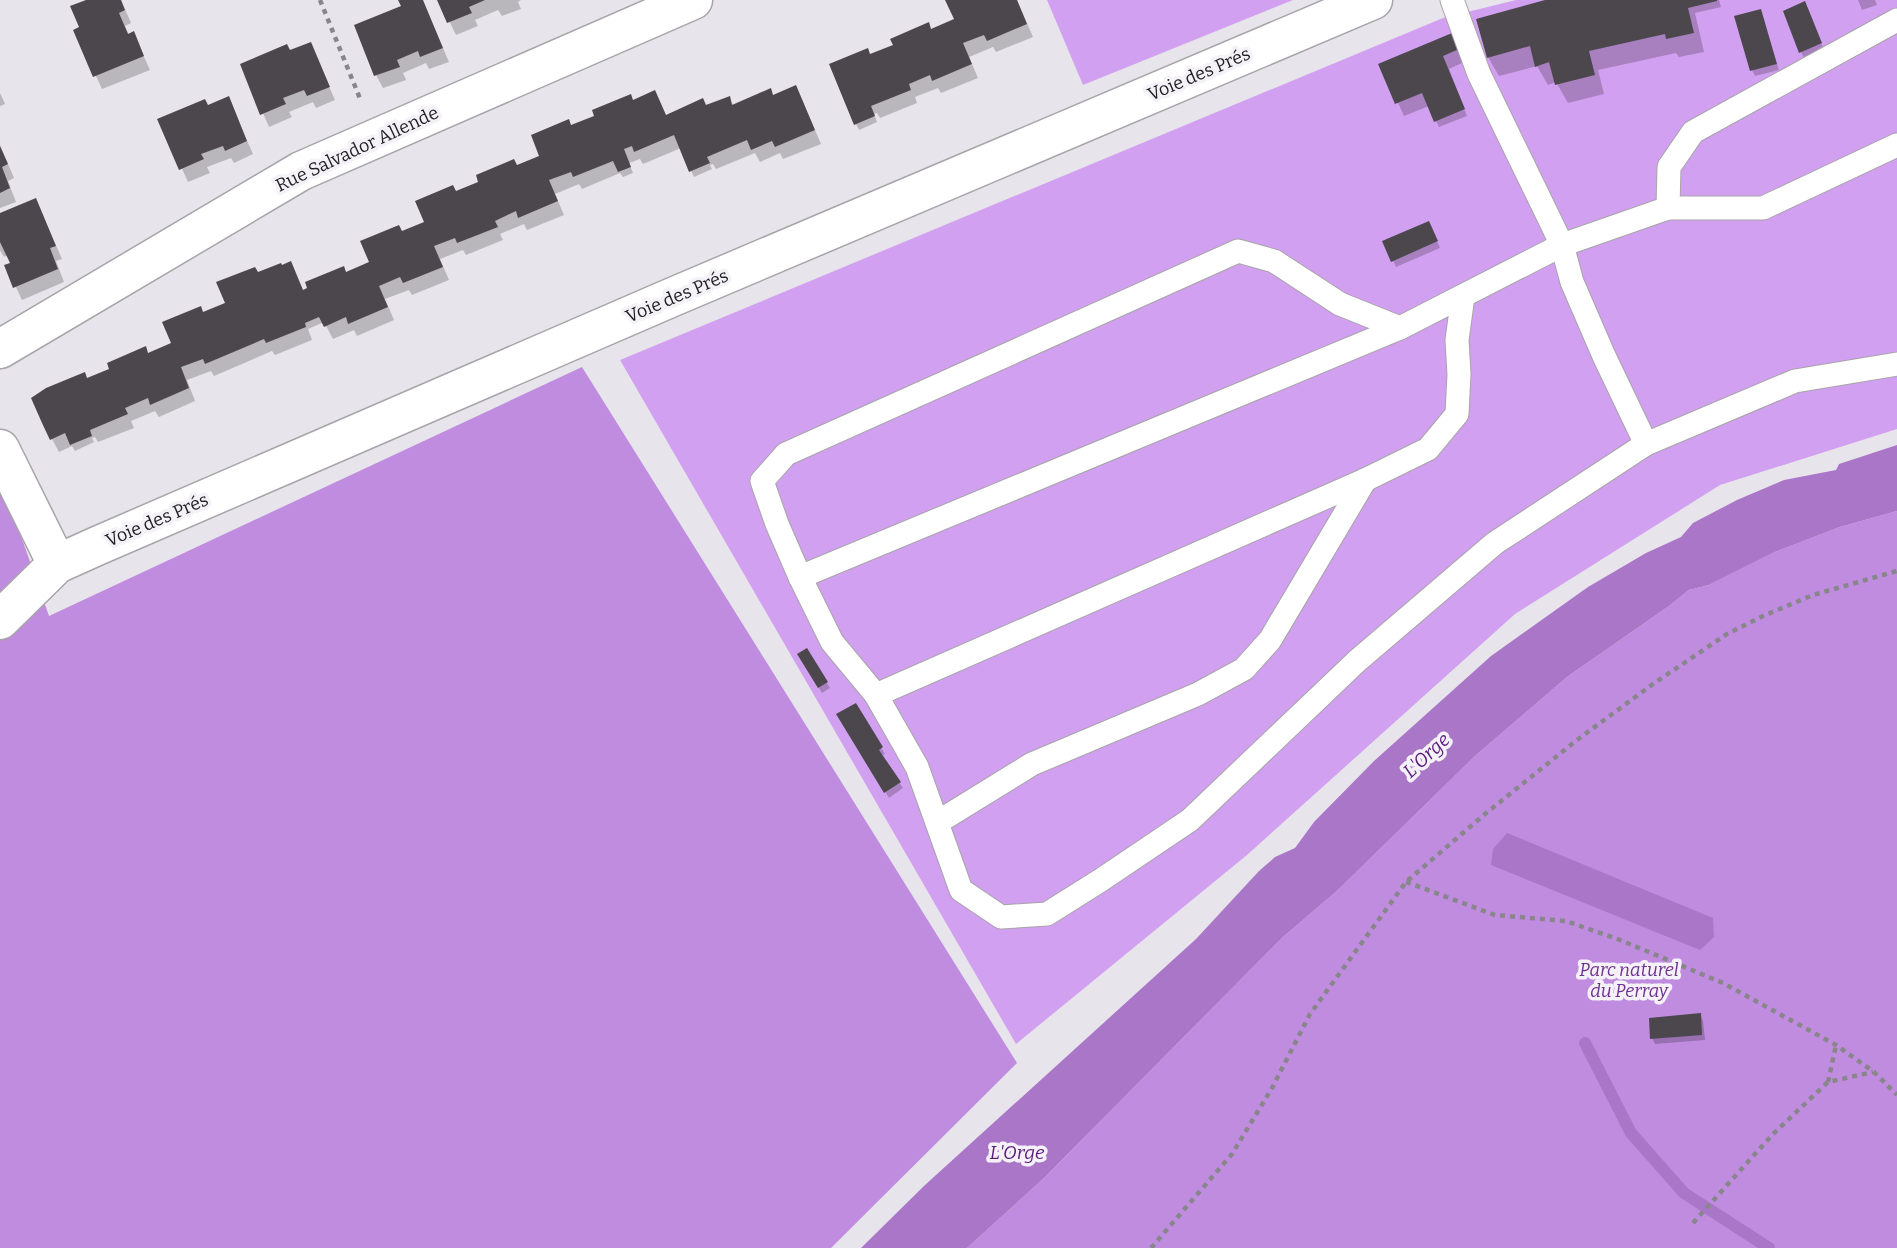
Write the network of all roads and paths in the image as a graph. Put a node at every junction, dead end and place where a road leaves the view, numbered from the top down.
1 (320, 0) edge
2 (693, 0) edge
3 (1373, 0) edge
4 (1452, 0) edge
5 (1897, 20) edge
6 (376, 138) junction
7 (1897, 145) edge
8 (1668, 208) junction
9 (1562, 245) junction
10 (1463, 296) junction
11 (1400, 328) junction
12 (0, 349) edge
13 (1897, 364) edge
14 (1646, 444) junction
15 (0, 449) edge
16 (1365, 480) junction
17 (57, 564) junction
18 (1897, 571) edge
19 (800, 577) junction
20 (0, 620) edge
21 (876, 695) junction
22 (938, 822) junction
23 (1406, 882) junction
24 (1836, 1045) junction
25 (1874, 1072) junction
26 (1828, 1082) junction
27 (1897, 1095) edge
28 (1693, 1223) dead end
29 (1152, 1248) edge

1 - 6 path
2 - 6 street, Rue Salvador Allende
3 - 17 street, Voie des Prés
4 - 9 lane
5 - 8 lane
6 - 12 street, Rue Salvador Allende
7 - 8 lane
8 - 9 lane
9 - 10 lane
9 - 14 lane
10 - 11 lane
10 - 16 lane
11 - 19 lane
11 - 19 lane
13 - 14 lane
14 - 22 lane
15 - 17 street
16 - 21 lane
16 - 22 lane
17 - 20 street, Voie des Prés
18 - 23 path
19 - 21 lane
21 - 22 lane
23 - 24 path
23 - 29 path
24 - 25 path
24 - 26 path
25 - 26 path
25 - 27 path
26 - 28 path

